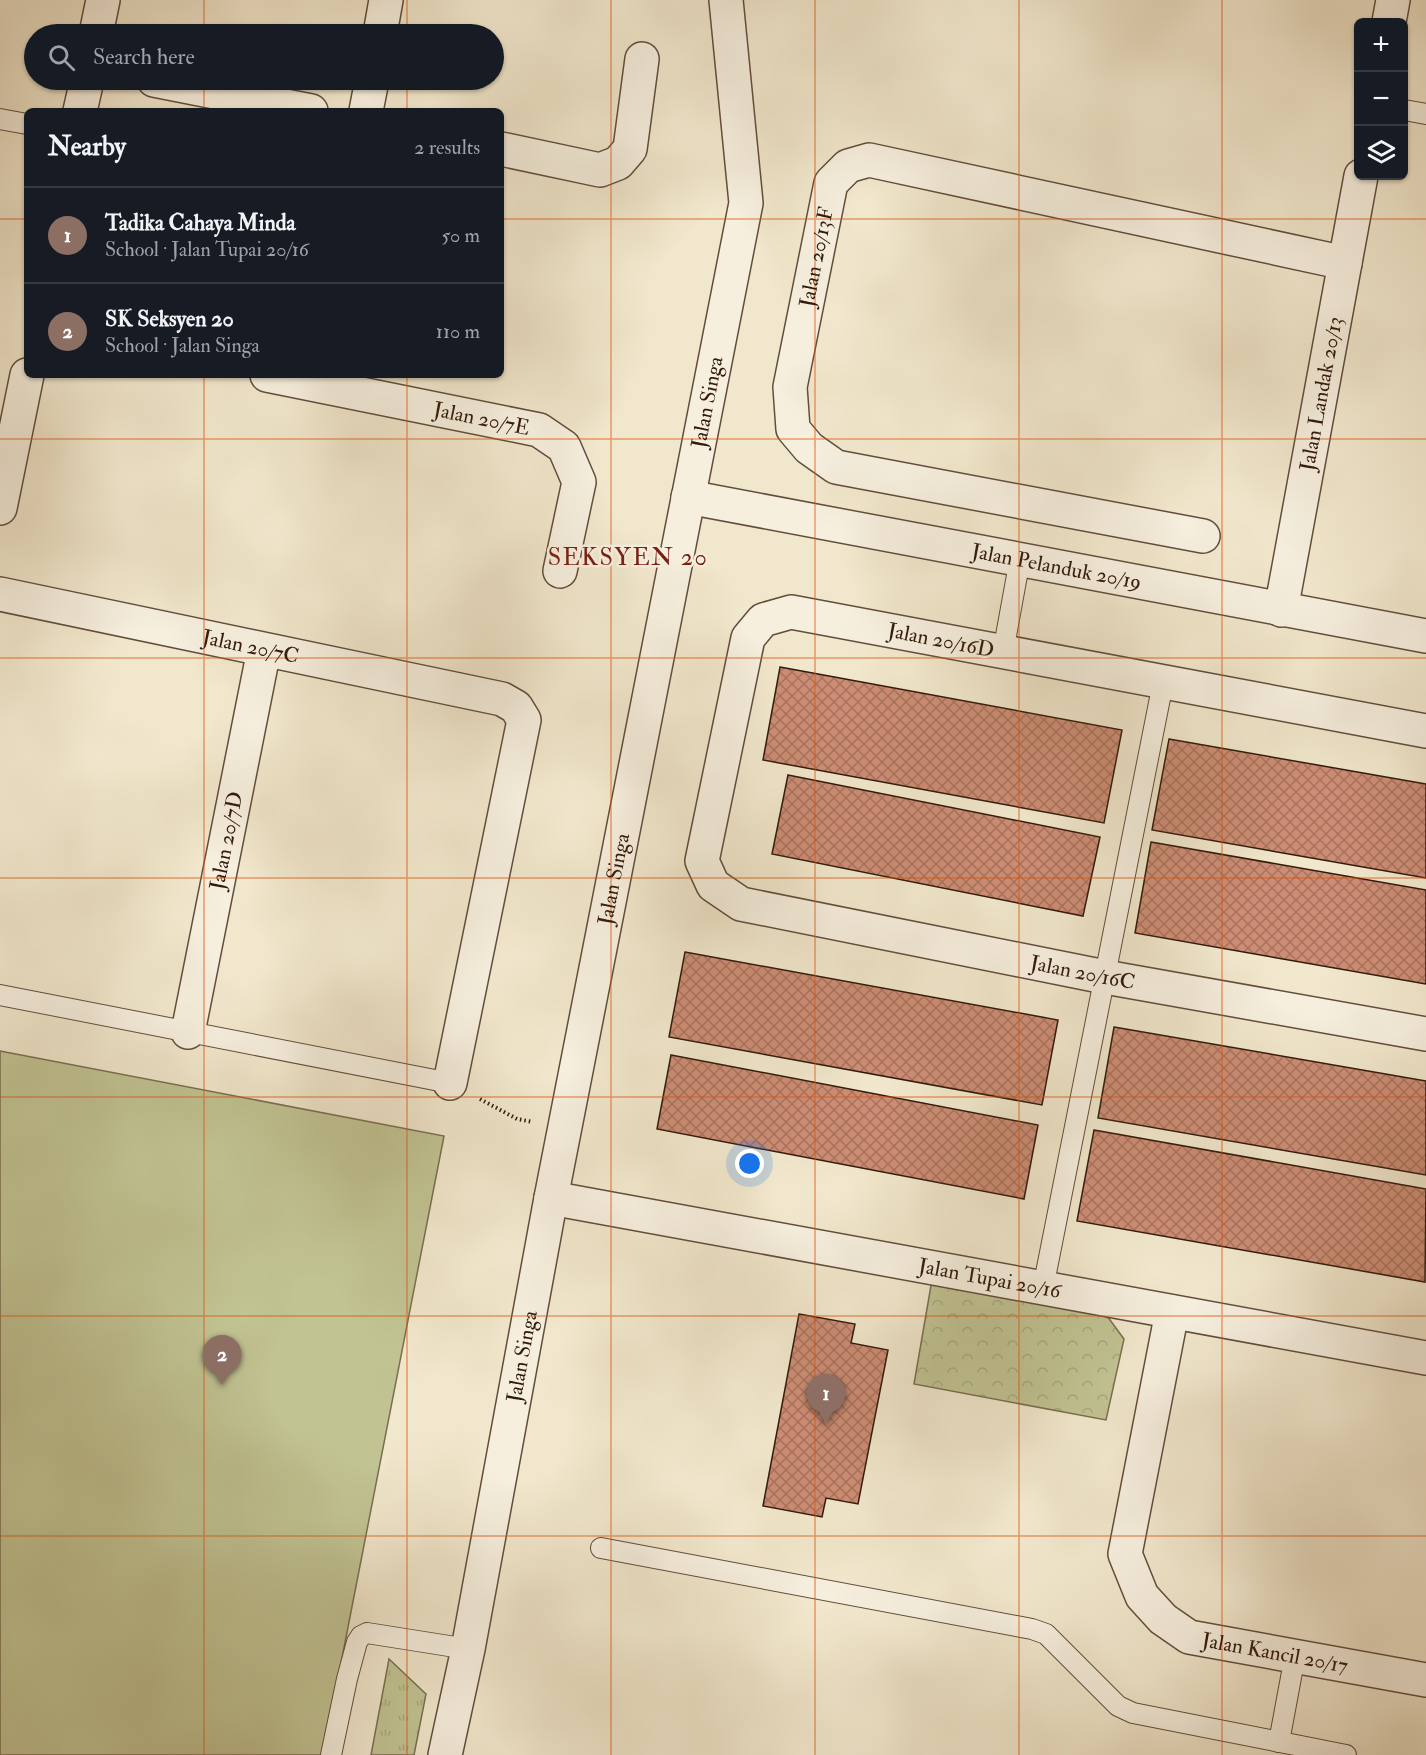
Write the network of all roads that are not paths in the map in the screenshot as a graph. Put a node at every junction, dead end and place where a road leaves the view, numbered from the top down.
1 (103, 0) edge
2 (387, 0) edge
3 (726, 0) edge
4 (1393, 0) edge
5 (1390, 18) edge
6 (98, 24) edge
7 (382, 24) edge
8 (642, 59) dead end
9 (85, 90) edge
10 (205, 90) edge
11 (370, 90) edge
12 (82, 108) edge
13 (297, 108) edge
14 (367, 108) edge
15 (1408, 111) edge
16 (1426, 114) edge
17 (0, 119) edge
18 (24, 123) edge
19 (504, 150) edge
20 (1360, 180) edge
21 (1345, 263) junction
22 (26, 378) edge
23 (282, 378) edge
24 (5, 460) edge
25 (688, 497) junction
26 (0, 508) edge
27 (1203, 536) dead end
28 (1020, 560) junction
29 (560, 571) dead end
30 (0, 594) edge
31 (1281, 610) junction
32 (1426, 636) edge
33 (264, 650) junction
34 (1004, 652) junction
35 (1163, 682) junction
36 (1426, 731) edge
37 (741, 904) joint
38 (1105, 976) junction
39 (0, 995) edge
40 (188, 1032) junction
41 (1426, 1034) edge
42 (450, 1083) joint
43 (551, 1198) junction
44 (1043, 1288) junction
45 (1172, 1312) junction
46 (1426, 1358) edge
47 (601, 1548) dead end
48 (468, 1649) junction
49 (1294, 1656) junction
50 (1426, 1680) edge
51 (1279, 1742) junction
52 (331, 1755) edge
53 (445, 1755) edge
54 (1346, 1755) edge

1 - 6 street
2 - 7 street
3 - 25 street, Jalan Singa
4 - 5 street
8 - 19 street
9 - 12 street
10 - 13 street
11 - 14 street
15 - 16 lane
17 - 18 lane
20 - 21 street, Jalan Landak 20/13
21 - 27 street, Jalan 20/13F
21 - 31 street, Jalan Landak 20/13
22 - 24 street
23 - 29 street, Jalan 20/7E
24 - 26 street
25 - 28 street, Jalan Pelanduk 20/19
25 - 43 street, Jalan Singa
28 - 31 street, Jalan Pelanduk 20/19
28 - 34 lane
30 - 33 street, Jalan 20/7C
31 - 32 street, Jalan Pelanduk 20/19
33 - 40 street, Jalan 20/7D
33 - 42 street, Jalan 20/7C
34 - 35 street, Jalan 20/16D
34 - 37 street, Jalan 20/16D
35 - 36 street, Jalan 20/16D
35 - 38 lane
37 - 38 street, Jalan 20/16C
38 - 41 street, Jalan 20/16C
38 - 44 lane
39 - 40 lane
40 - 42 lane
43 - 44 street, Jalan Tupai 20/16
43 - 48 street, Jalan Singa
44 - 45 street, Jalan Tupai 20/16
45 - 46 street, Jalan Tupai 20/16
45 - 49 street, Jalan Kancil 20/17
47 - 51 lane
48 - 52 lane
48 - 53 street, Jalan Singa
49 - 50 street, Jalan Kancil 20/17
49 - 51 lane
51 - 54 lane

